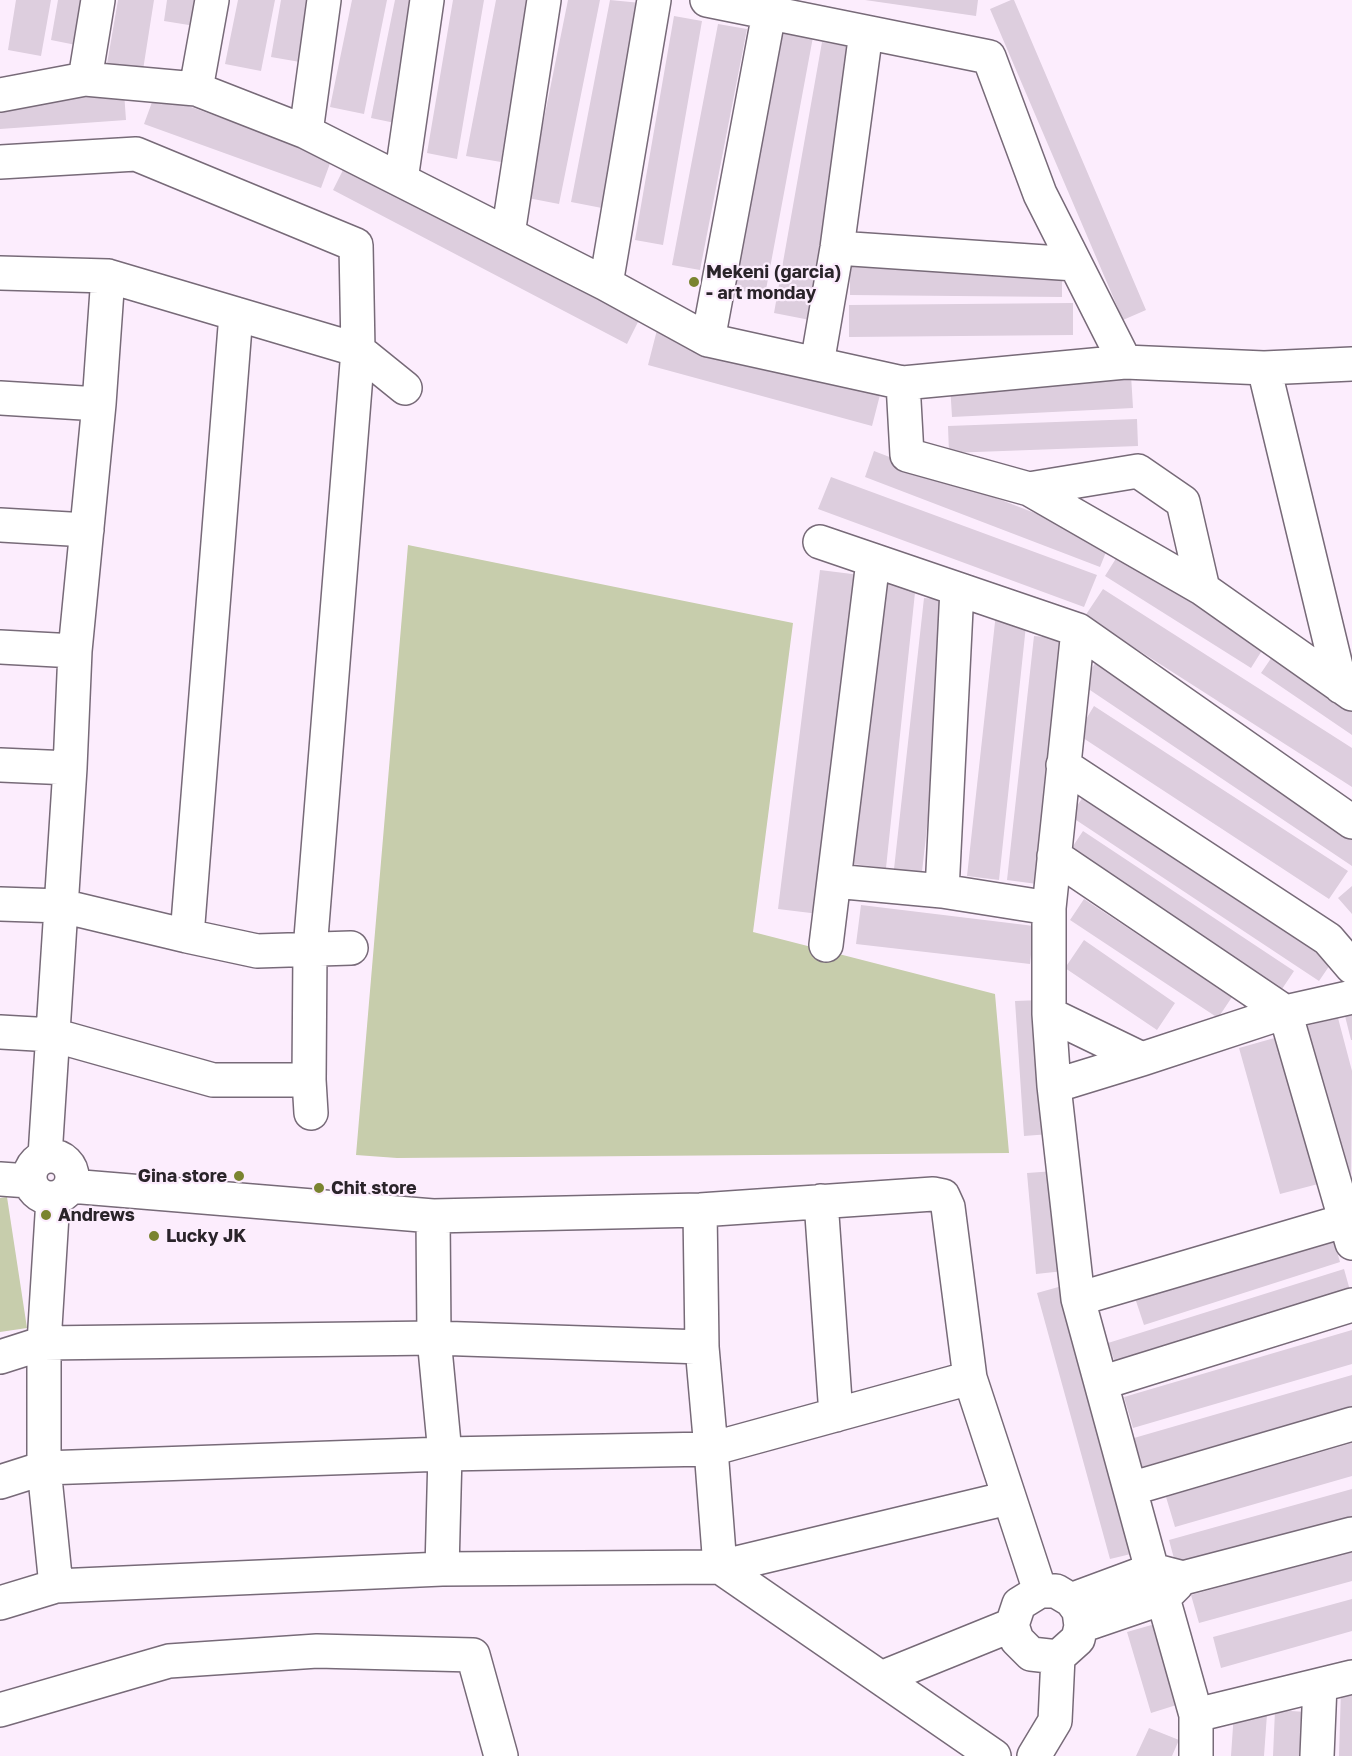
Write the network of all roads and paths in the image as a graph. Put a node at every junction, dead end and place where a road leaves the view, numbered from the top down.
1 (98, 0) edge
2 (212, 0) edge
3 (324, 0) edge
4 (427, 0) edge
5 (544, 0) edge
6 (654, 0) edge
7 (707, 0) edge
8 (769, 13) junction
9 (866, 32) junction
10 (85, 79) junction
11 (196, 89) junction
12 (0, 95) edge
13 (306, 132) junction
14 (0, 162) edge
15 (401, 180) junction
16 (508, 234) junction
17 (837, 248) junction
18 (1074, 264) junction
19 (0, 273) edge
20 (108, 276) junction
21 (606, 284) junction
22 (236, 314) junction
23 (708, 340) junction
24 (358, 350) junction
25 (1125, 362) junction
26 (818, 364) junction
27 (1352, 364) edge
28 (1264, 368) junction
29 (903, 383) junction
30 (405, 388) dead end
31 (0, 398) edge
32 (99, 404) junction
33 (1029, 489) junction
34 (0, 525) edge
35 (87, 530) junction
36 (820, 542) dead end
37 (873, 561) junction
38 (957, 589) junction
39 (1203, 589) junction
40 (1078, 630) junction
41 (0, 647) edge
42 (75, 651) junction
43 (1347, 690) edge
44 (0, 765) edge
45 (1063, 765) junction
46 (70, 768) junction
47 (1352, 822) edge
48 (1054, 856) junction
49 (834, 882) junction
50 (942, 891) junction
51 (0, 904) edge
52 (62, 906) junction
53 (1049, 908) junction
54 (187, 936) junction
55 (826, 945) dead end
56 (351, 948) dead end
57 (310, 950) junction
58 (1352, 967) edge
59 (1352, 997) edge
60 (1284, 1012) junction
61 (1049, 1014) junction
62 (0, 1032) edge
63 (53, 1035) junction
64 (1142, 1059) junction
65 (309, 1080) junction
66 (1054, 1086) junction
67 (311, 1113) dead end
68 (40, 1180) edge
69 (821, 1201) junction
70 (700, 1210) junction
71 (433, 1216) junction
72 (1349, 1232) edge
73 (1078, 1299) junction
74 (1352, 1305) edge
75 (434, 1338) junction
76 (44, 1343) junction
77 (702, 1347) junction
78 (0, 1357) edge
79 (969, 1378) junction
80 (1101, 1383) junction
81 (836, 1415) junction
82 (1352, 1424) edge
83 (711, 1449) junction
84 (445, 1454) junction
85 (44, 1468) junction
86 (0, 1482) edge
87 (1130, 1489) junction
88 (1008, 1498) junction
89 (1352, 1534) edge
90 (720, 1567) junction
91 (442, 1569) junction
92 (1166, 1582) junction
93 (56, 1586) junction
94 (1040, 1591) junction
95 (0, 1603) edge
96 (1076, 1613) junction
97 (1012, 1625) junction
98 (1058, 1657) junction
99 (1352, 1677) edge
100 (881, 1678) junction
101 (1320, 1685) junction
102 (0, 1710) edge
103 (1196, 1715) junction
104 (501, 1756) edge
105 (994, 1756) edge
106 (1034, 1756) edge
107 (1196, 1756) edge
108 (1317, 1756) edge

1 - 10 street
2 - 11 street
3 - 13 street
4 - 15 street
5 - 16 street
6 - 21 street
7 - 8 street
8 - 9 street
8 - 23 street
9 - 17 street
9 - 18 street
10 - 11 street
10 - 12 street
11 - 13 street
13 - 15 street
14 - 24 street
15 - 16 street
16 - 21 street
17 - 18 street
17 - 26 street
18 - 25 street
19 - 20 street
20 - 22 street
20 - 32 street
21 - 23 street
22 - 24 street
22 - 54 street
23 - 26 street
24 - 30 street
24 - 57 street
25 - 28 street
25 - 29 street
26 - 29 street
27 - 28 street
28 - 43 street
29 - 33 street
31 - 32 street
32 - 35 street
33 - 39 street
33 - 39 street
34 - 35 street
35 - 42 street
36 - 37 street
37 - 38 street
37 - 49 street
38 - 40 street
38 - 50 street
39 - 43 street
40 - 45 street
40 - 47 street
41 - 42 street
42 - 46 street
44 - 46 street
45 - 48 street
45 - 58 street
46 - 52 street
48 - 53 street
48 - 60 street
49 - 50 street
49 - 55 street
50 - 53 street
51 - 52 street
52 - 54 street
52 - 63 street
53 - 61 street
54 - 57 street
56 - 57 street
57 - 65 street
59 - 60 street
60 - 64 street
60 - 72 street
61 - 64 street
61 - 66 street
62 - 63 street
63 - 65 street
63 - 68 street
64 - 66 street
65 - 67 street
66 - 73 street
68 - 71 street
68 - 76 street
69 - 70 street
69 - 79 street
69 - 81 street
70 - 71 street
70 - 77 street
71 - 75 street
72 - 73 street
73 - 80 street
74 - 80 street
75 - 76 street
75 - 77 street
75 - 84 street
76 - 78 street
76 - 85 street
77 - 83 street
79 - 81 street
79 - 88 street
80 - 87 street
81 - 83 street
82 - 87 street
83 - 84 street
83 - 90 street
84 - 85 street
84 - 91 street
85 - 86 street
85 - 93 street
87 - 92 street
88 - 90 street
88 - 94 street
89 - 92 street
90 - 91 street
90 - 100 street
91 - 93 street
92 - 96 street
92 - 103 street
93 - 95 street
94 - 96 street
94 - 97 street
96 - 98 street
97 - 98 street
97 - 100 street
98 - 106 street
99 - 101 street
100 - 105 street
101 - 103 street
101 - 108 street
102 - 104 street
103 - 107 street

